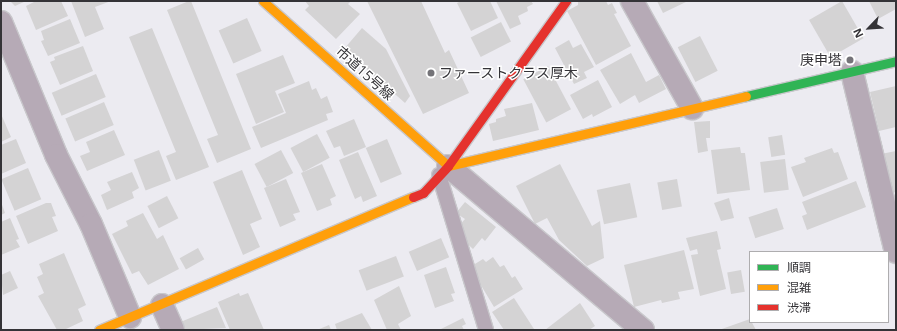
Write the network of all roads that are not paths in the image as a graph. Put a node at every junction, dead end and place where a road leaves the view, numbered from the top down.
1 (264, 1) edge
2 (566, 1) edge
3 (632, 1) edge
4 (1, 22) edge
5 (896, 61) edge
6 (852, 72) junction
7 (692, 108) junction
8 (443, 170) junction
9 (896, 252) edge
10 (162, 305) junction
11 (130, 317) junction
12 (99, 330) edge
13 (172, 330) edge
14 (486, 330) edge
15 (643, 330) edge

1 - 8 street, 市道15号線
2 - 8 street
3 - 7 street
4 - 11 street
5 - 6 street
6 - 7 street
6 - 9 street
7 - 8 street
8 - 10 street
8 - 14 lane
8 - 15 street
10 - 11 street
10 - 13 street
11 - 12 street

